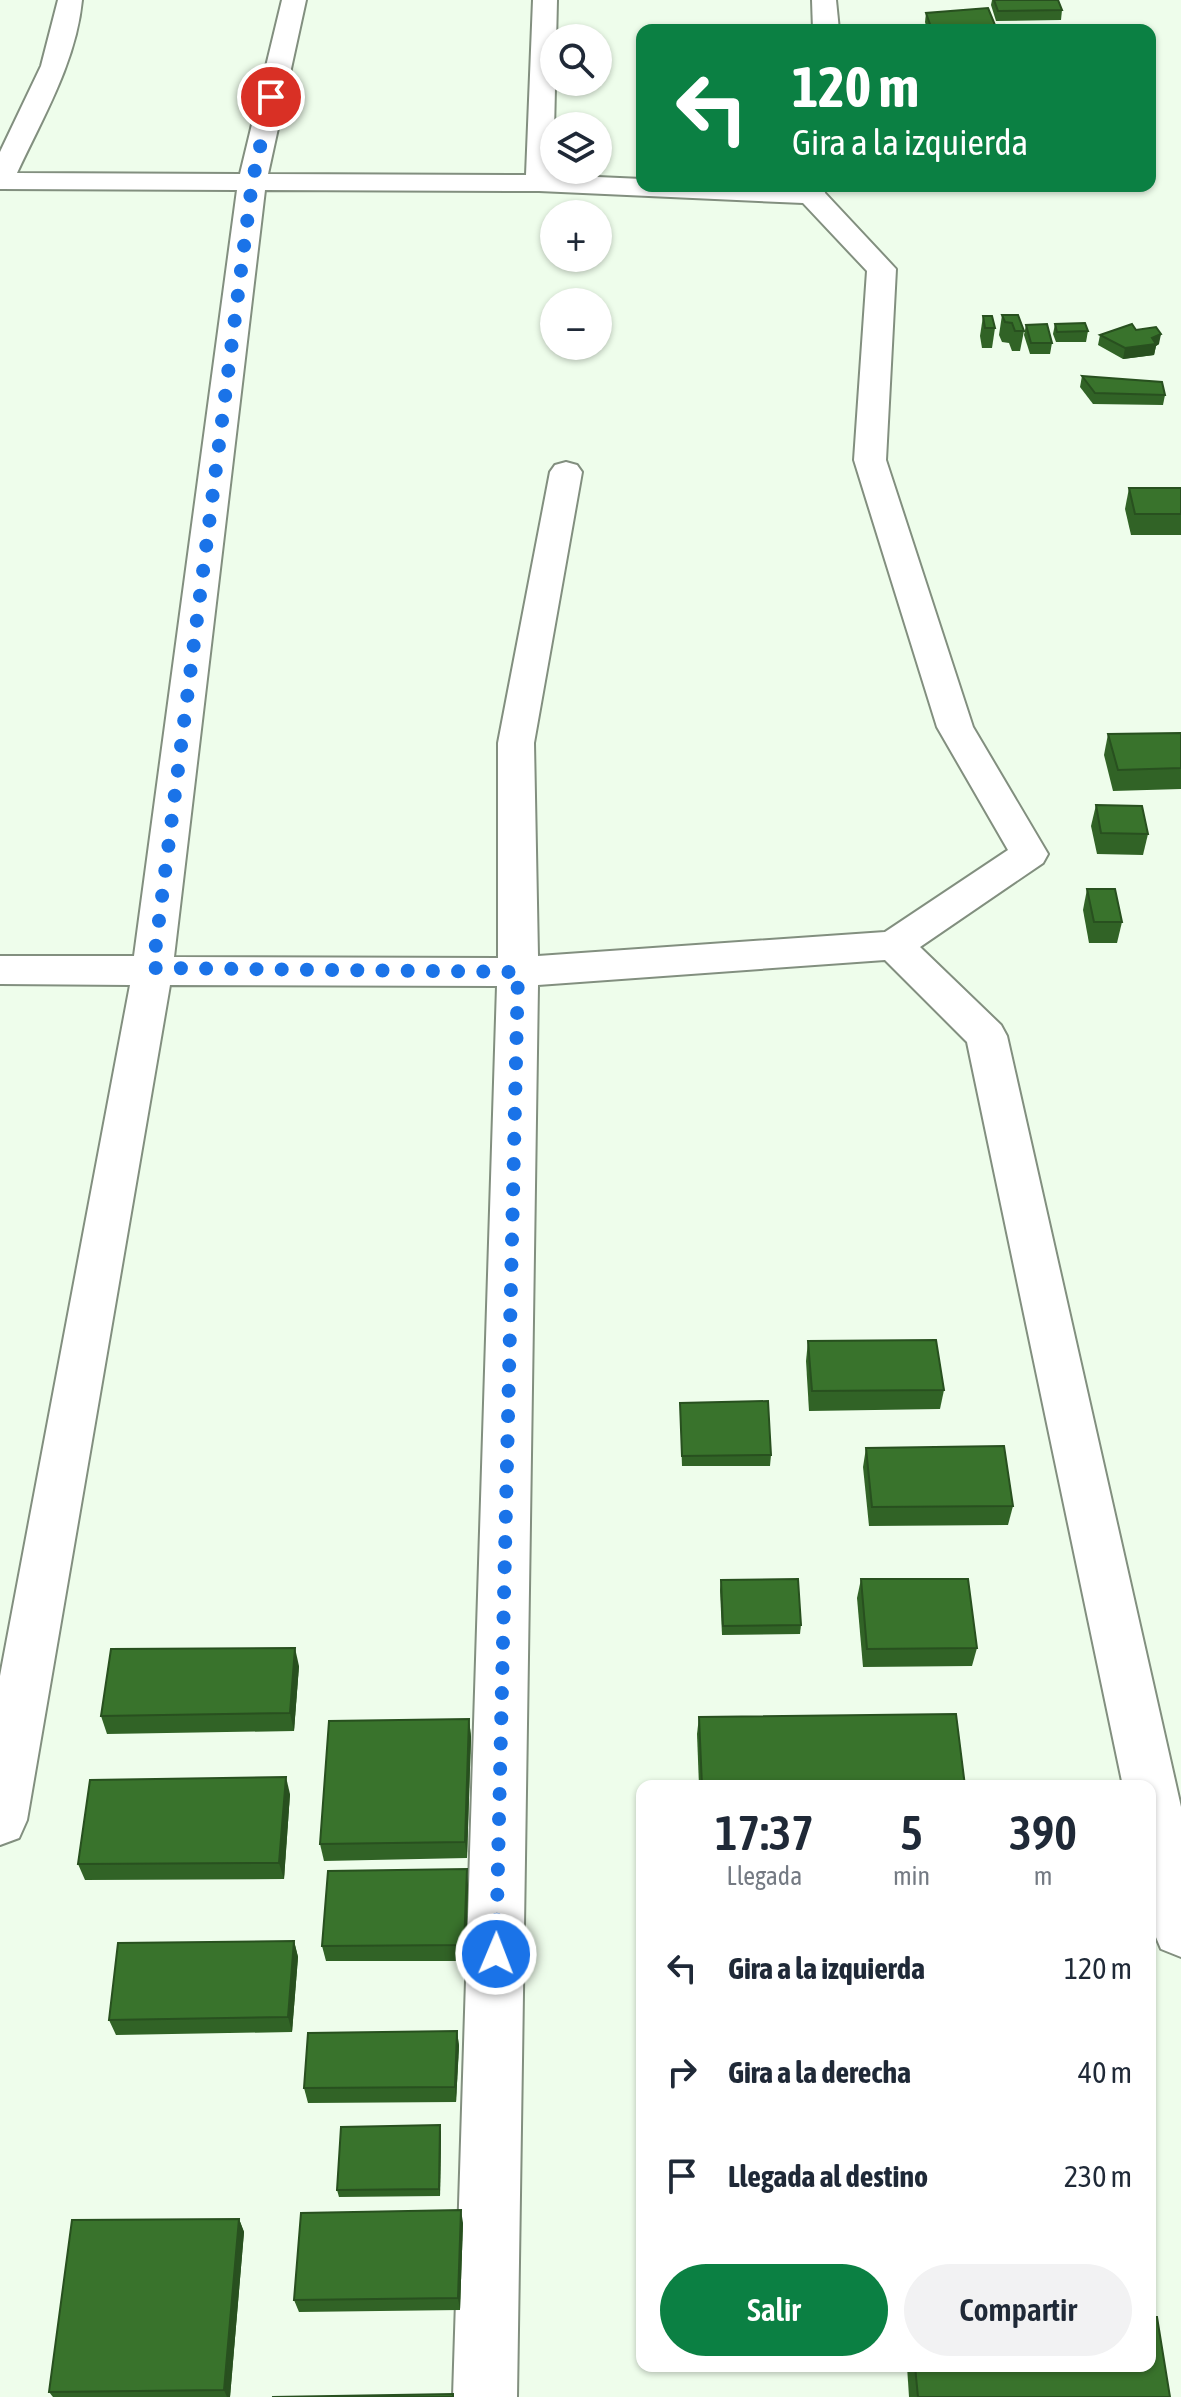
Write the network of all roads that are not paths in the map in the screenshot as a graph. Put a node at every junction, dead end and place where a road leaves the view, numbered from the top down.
1 (70, 0) edge
2 (294, 0) edge
3 (545, 0) edge
4 (824, 0) edge
5 (827, 24) edge
6 (0, 180) edge
7 (252, 183) junction
8 (539, 183) junction
9 (636, 186) edge
10 (811, 192) edge
11 (566, 472) dead end
12 (894, 945) junction
13 (153, 968) junction
14 (0, 970) edge
15 (518, 972) junction
16 (1148, 1780) edge
17 (1156, 1815) edge
18 (0, 1820) edge
19 (1181, 1930) edge
20 (485, 2397) edge

1 - 6 street
2 - 7 street
3 - 8 street
4 - 5 street
6 - 7 street
7 - 8 street
7 - 13 street
8 - 9 street
10 - 12 street
11 - 15 street
12 - 15 street
12 - 16 street
13 - 14 street
13 - 15 street
13 - 18 street
15 - 20 street
17 - 19 street

